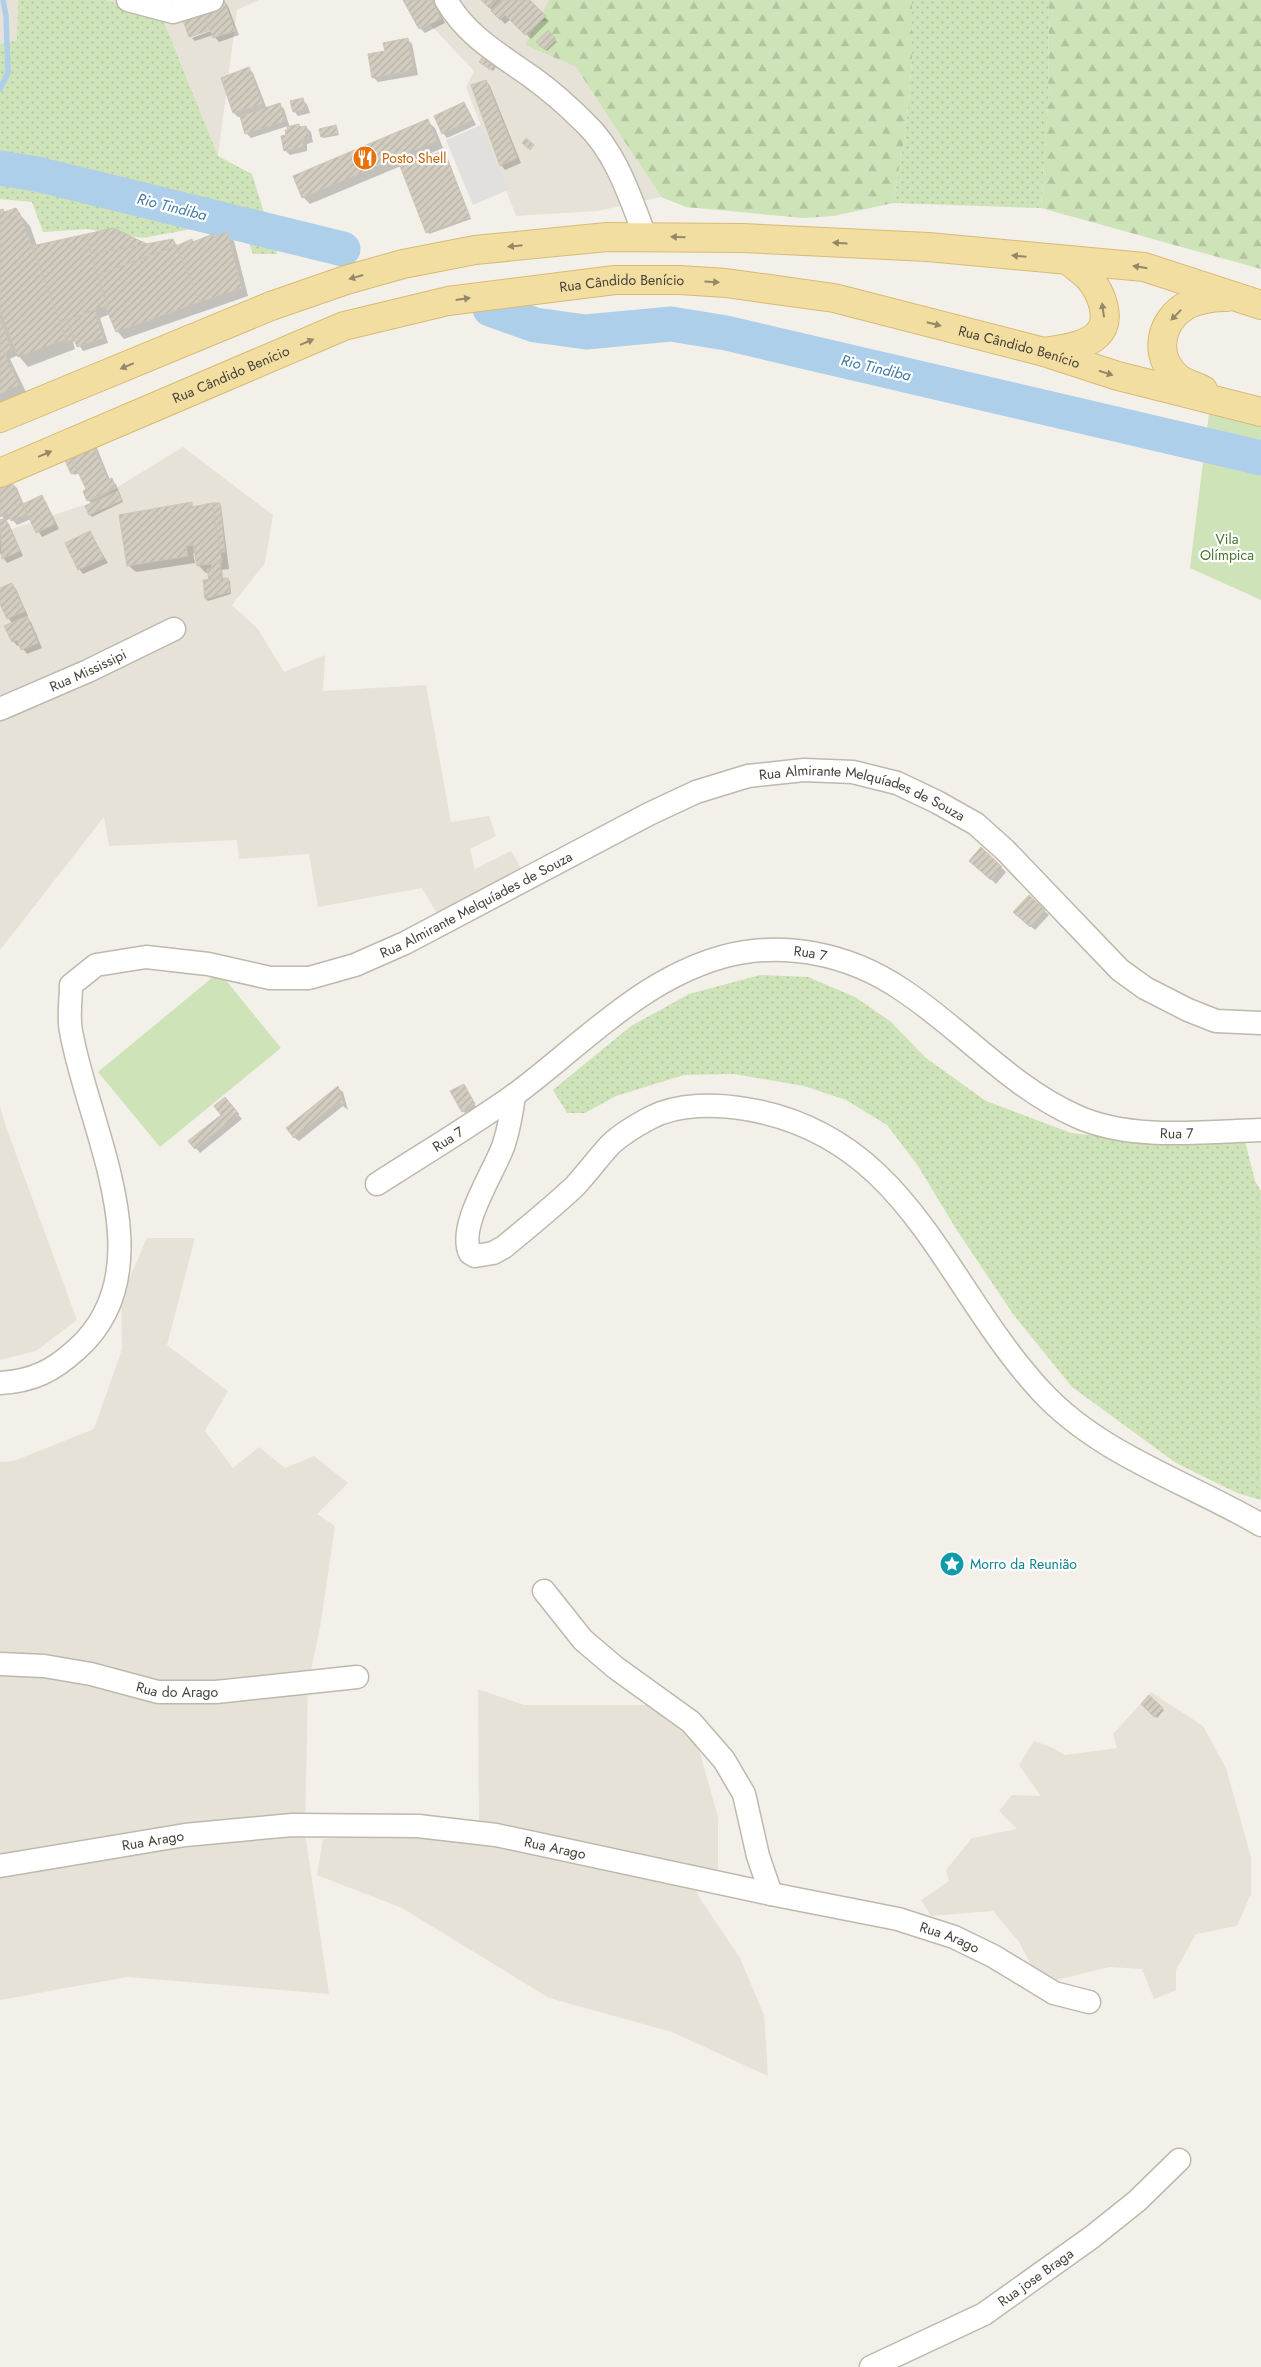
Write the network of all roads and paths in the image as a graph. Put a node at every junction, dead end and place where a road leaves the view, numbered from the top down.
1 (128, 0) edge
2 (212, 0) edge
3 (446, 0) edge
4 (645, 236) junction
5 (1068, 260) junction
6 (1249, 301) edge
7 (1044, 352) junction
8 (1252, 410) edge
9 (0, 418) edge
10 (0, 473) edge
11 (174, 629) dead end
12 (0, 709) edge
13 (1261, 1023) edge
14 (514, 1094) junction
15 (1261, 1130) edge
16 (377, 1184) dead end
17 (0, 1382) edge
18 (1261, 1525) edge
19 (544, 1591) dead end
20 (0, 1664) edge
21 (357, 1677) dead end
22 (0, 1866) edge
23 (771, 1894) junction
24 (1089, 2002) dead end
25 (1180, 2160) dead end
26 (871, 2367) edge

1 - 2 street
3 - 4 street
5 -> 4 main road
4 -> 9 main road
6 -> 5 main road
7 -> 5 main road
6 -> 8 main road
7 -> 8 main road, Rua Cândido Benício
10 -> 7 main road, Rua Cândido Benício
11 - 12 street, Rua Mississipi
13 - 17 street, Rua Almirante Melquíades de Souza
14 - 15 street, Rua 7
14 - 16 street, Rua 7
14 - 18 street
19 - 23 street
20 - 21 street, Rua do Arago
22 - 23 street, Rua Arago
23 - 24 street, Rua Arago
25 - 26 street, Rua jose Braga

